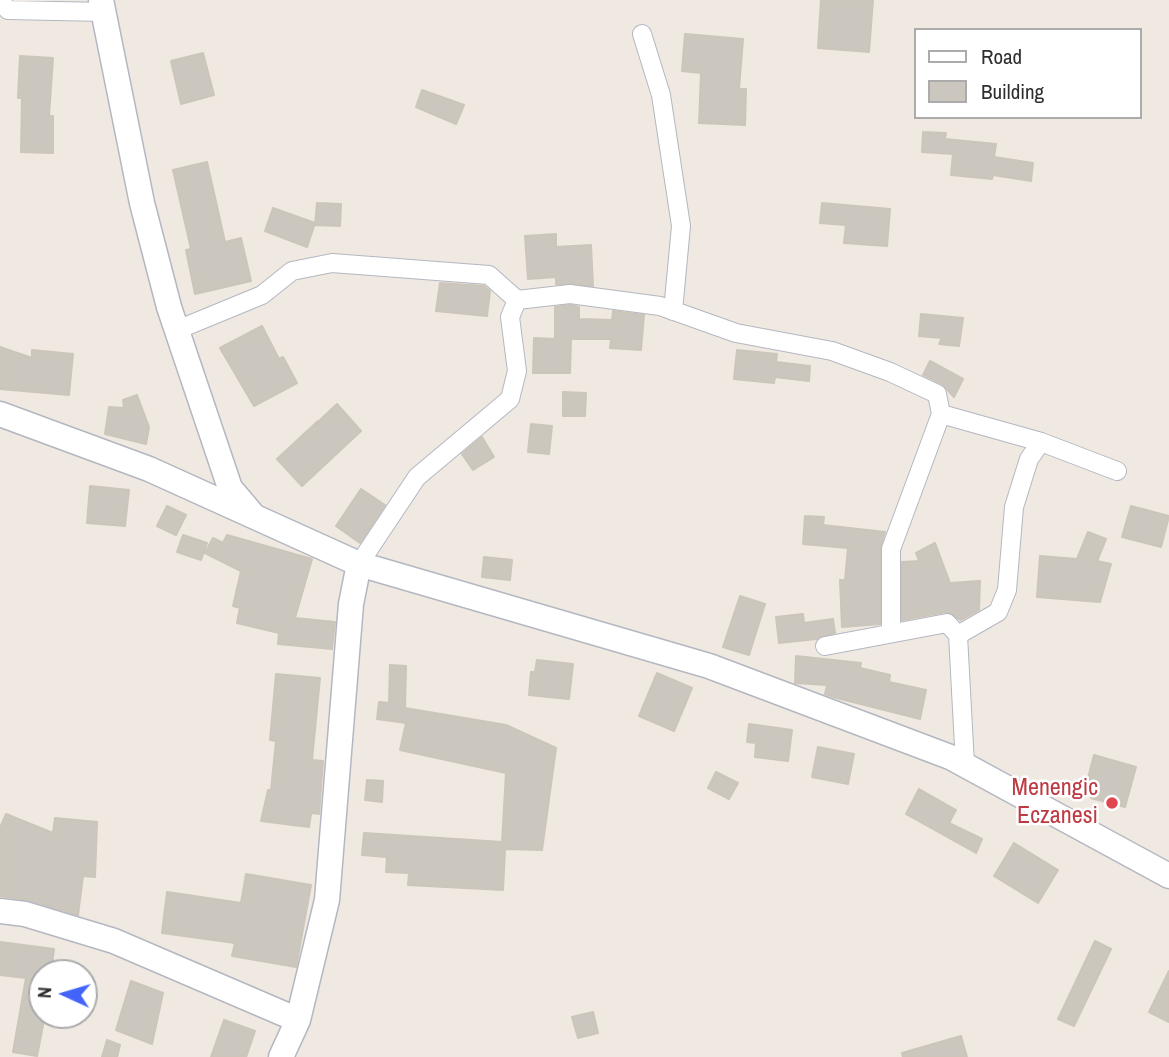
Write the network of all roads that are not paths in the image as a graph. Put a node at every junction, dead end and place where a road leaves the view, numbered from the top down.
1 (4, 3) edge
2 (102, 6) edge
3 (642, 34) dead end
4 (517, 300) junction
5 (673, 311) junction
6 (177, 330) junction
7 (0, 414) edge
8 (941, 414) junction
9 (1041, 442) junction
10 (1117, 471) dead end
11 (257, 520) junction
12 (359, 564) junction
13 (891, 633) junction
14 (958, 635) junction
15 (825, 646) dead end
16 (965, 765) junction
17 (1169, 876) edge
18 (0, 911) edge
19 (298, 1020) junction
20 (281, 1057) edge

1 - 2 street
2 - 6 street
3 - 5 street
4 - 5 street
4 - 6 street
4 - 12 street
5 - 8 street
6 - 11 street
7 - 11 street
8 - 9 street
8 - 13 street
9 - 10 street
9 - 14 street
11 - 12 street
12 - 16 street
12 - 19 street
13 - 14 street
13 - 15 street
14 - 16 street
16 - 17 street
18 - 19 street
19 - 20 street

